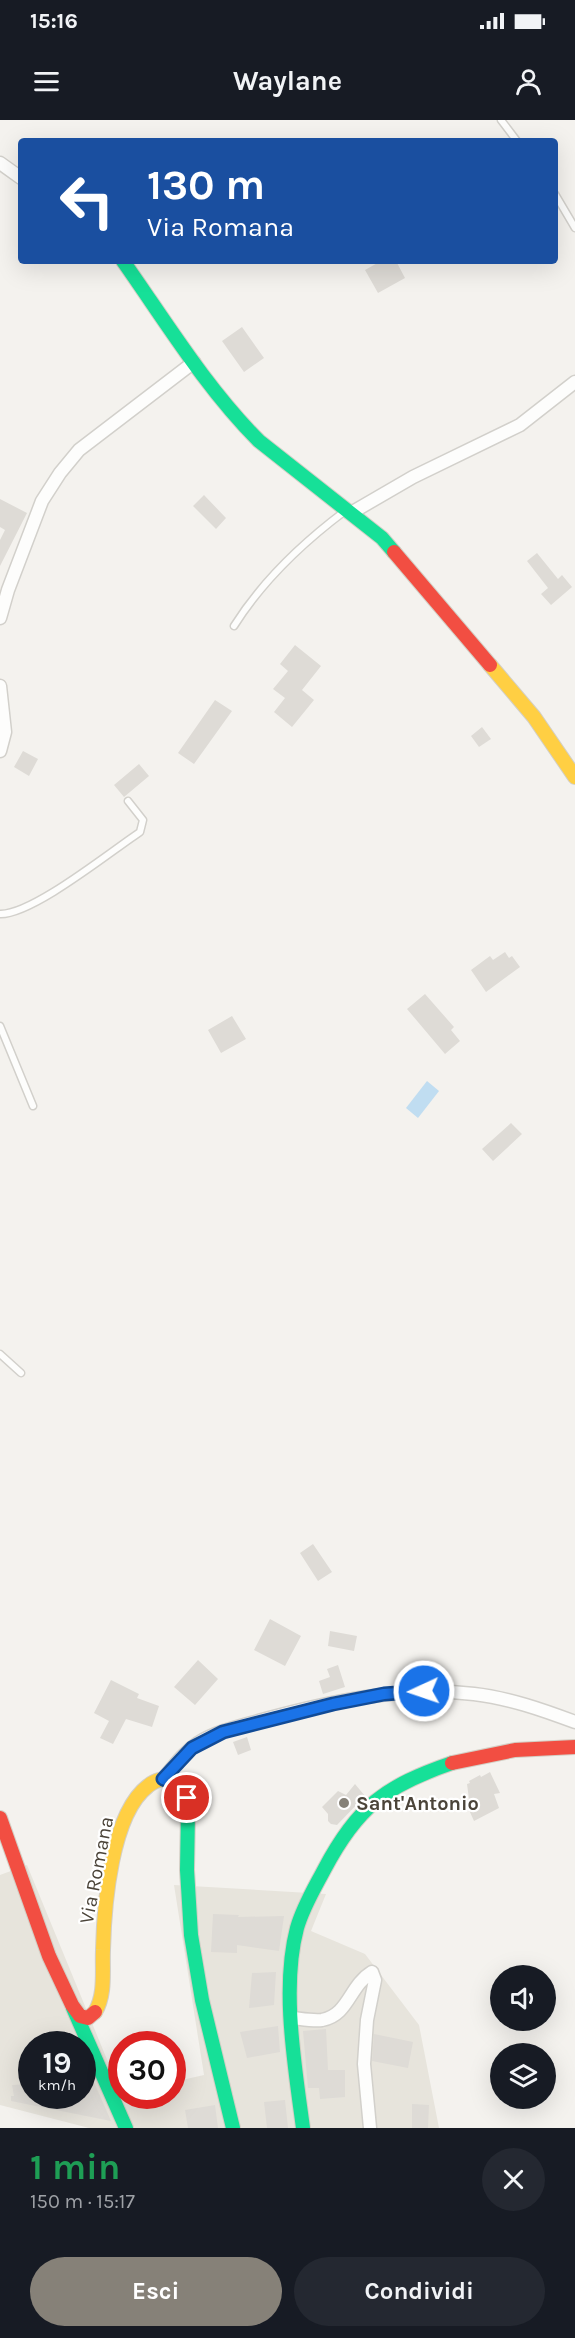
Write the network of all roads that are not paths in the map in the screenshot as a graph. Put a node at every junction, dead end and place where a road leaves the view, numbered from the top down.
1 (501, 120) edge
2 (516, 138) edge
3 (0, 163) edge
4 (18, 176) edge
5 (558, 199) edge
6 (575, 228) edge
7 (125, 264) edge
8 (194, 362) junction
9 (575, 382) edge
10 (348, 512) junction
11 (0, 618) edge
12 (234, 626) dead end
13 (0, 686) edge
14 (0, 751) edge
15 (575, 777) edge
16 (128, 801) dead end
17 (0, 914) edge
18 (0, 1026) edge
19 (33, 1106) dead end
20 (0, 1354) edge
21 (21, 1373) dead end
22 (575, 1722) edge
23 (575, 1748) edge
24 (163, 1779) junction
25 (0, 1818) edge
26 (71, 2005) junction
27 (293, 2018) junction
28 (126, 2128) edge
29 (233, 2128) edge
30 (303, 2128) edge
31 (370, 2128) edge

1 - 2 lane
3 - 4 street
5 - 6 lane
7 - 8 street
8 - 10 street
8 - 11 street
9 - 10 street
10 - 12 lane
10 - 15 street
13 - 14 street
16 - 17 lane
18 - 19 lane
20 - 21 lane
22 - 24 street
23 - 27 street
24 - 26 street, Via Romana
24 - 29 street
25 - 26 street
26 - 28 street
27 - 30 street
27 - 31 street

